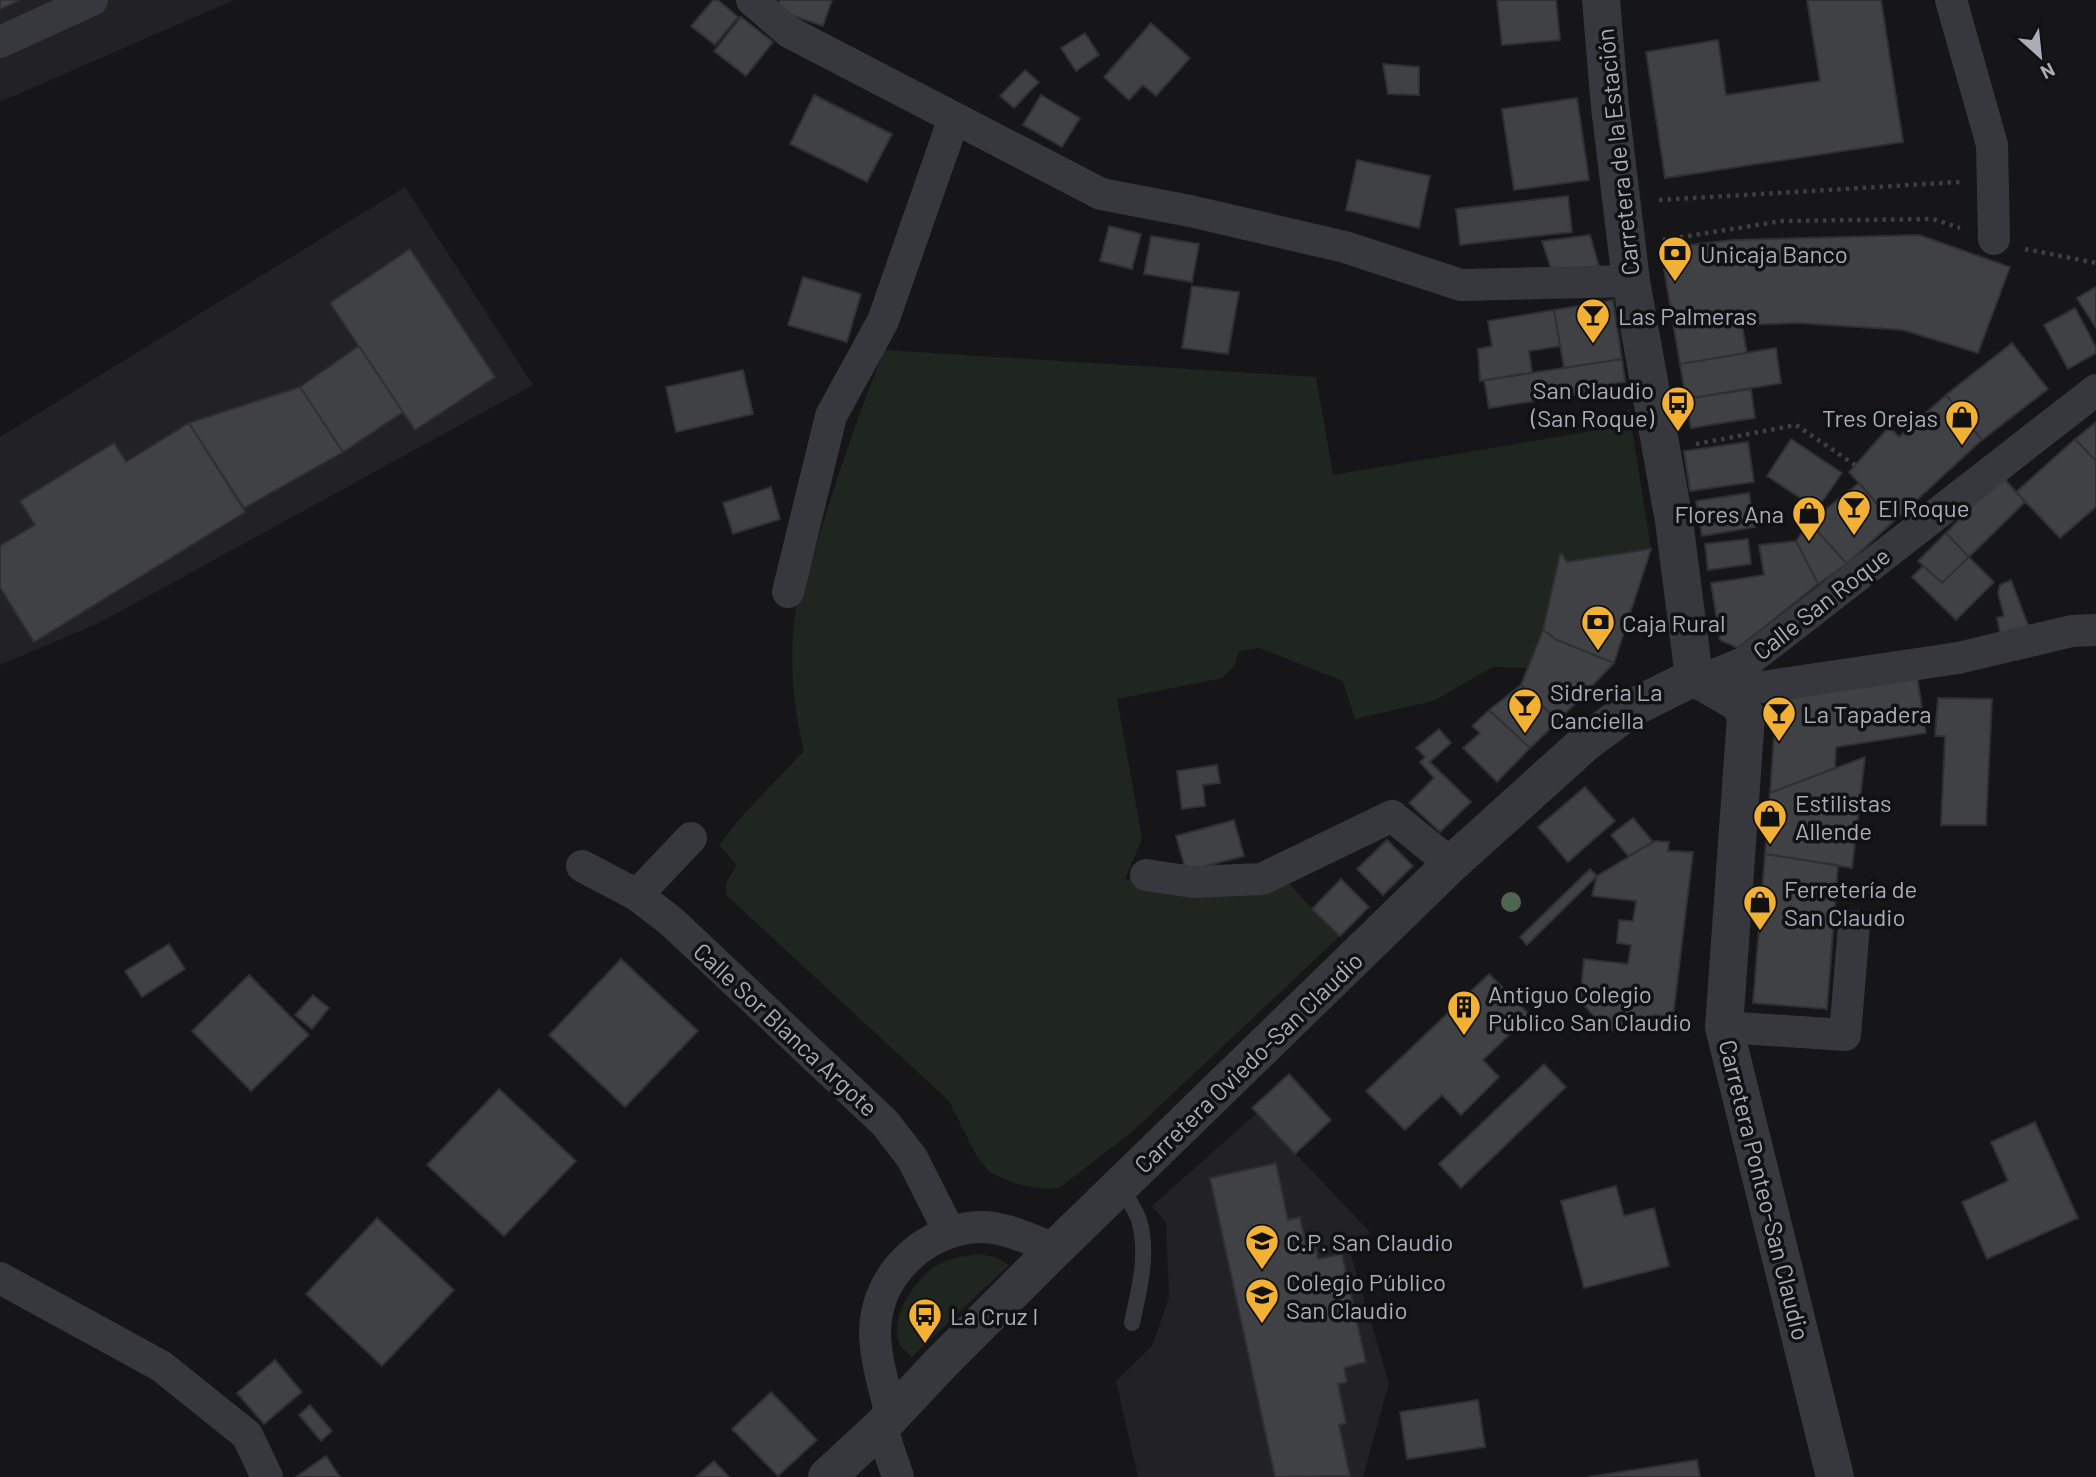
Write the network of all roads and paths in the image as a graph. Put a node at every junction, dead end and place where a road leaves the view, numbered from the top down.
1 (92, 0) edge
2 (752, 0) edge
3 (1601, 0) edge
4 (1951, 0) edge
5 (0, 43) edge
6 (954, 118) junction
7 (1993, 180) junction
8 (1623, 202) junction
9 (1994, 239) junction
10 (2096, 263) edge
11 (1630, 264) junction
12 (2096, 390) edge
13 (1661, 450) junction
14 (1855, 465) dead end
15 (788, 592) dead end
16 (2096, 630) edge
17 (1701, 677) junction
18 (691, 838) dead end
19 (1451, 864) junction
20 (582, 866) dead end
21 (1146, 875) dead end
22 (637, 895) junction
23 (1854, 926) dead end
24 (1724, 1027) junction
25 (1120, 1186) junction
26 (949, 1231) junction
27 (1055, 1249) junction
28 (0, 1278) edge
29 (1132, 1323) dead end
30 (886, 1421) junction
31 (267, 1477) edge
32 (827, 1477) edge
33 (898, 1477) edge
34 (1835, 1477) edge

1 - 5 street
2 - 6 street
3 - 8 street, Carretera de la Estación
4 - 7 street
6 - 11 street
6 - 15 street
7 - 8 path
7 - 9 street
8 - 11 street, Carretera de la Estación
9 - 10 path
9 - 11 path
11 - 13 street, Carretera de la Estación
12 - 17 street, Calle San Roque
13 - 14 path
13 - 17 street, Carretera de la Estación
16 - 17 street
17 - 19 street, Carretera Oviedo-San Claudio
17 - 24 street, Carretera Ponteo-San Claudio
18 - 22 street
19 - 21 street
19 - 25 street, Carretera Oviedo-San Claudio
20 - 22 street, Calle Sor Blanca Argote
22 - 26 street, Calle Sor Blanca Argote
23 - 24 street
24 - 34 street, Carretera Ponteo-San Claudio
25 - 27 street, Carretera Oviedo-San Claudio
25 - 29 lane
26 - 27 street
26 - 30 street
27 - 30 street, Carretera Oviedo-San Claudio
28 - 31 street
30 - 32 street, Carretera Oviedo-San Claudio
30 - 33 street

